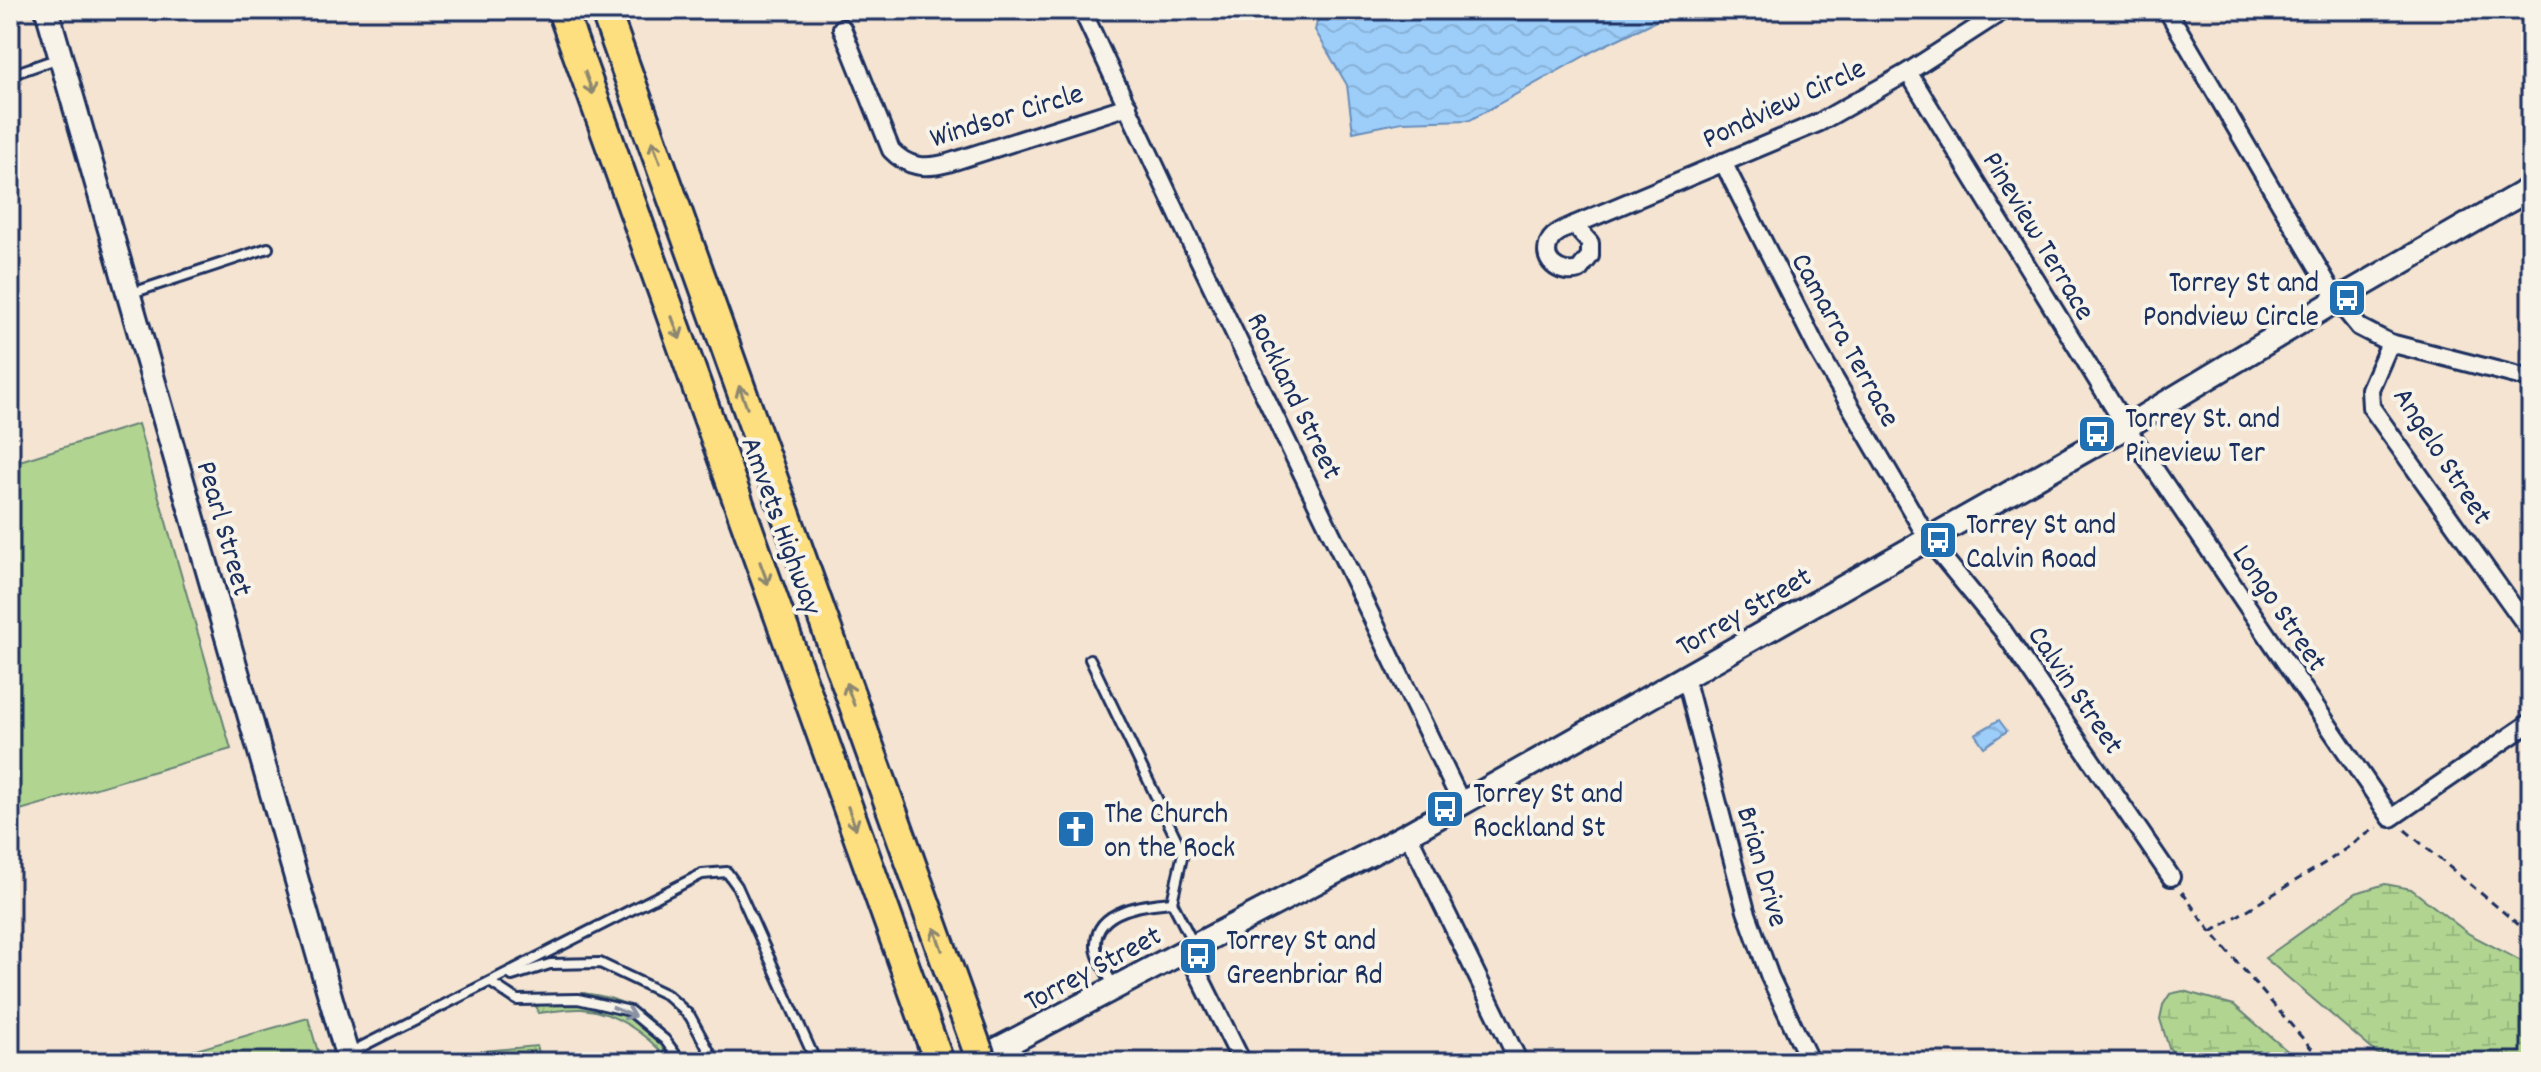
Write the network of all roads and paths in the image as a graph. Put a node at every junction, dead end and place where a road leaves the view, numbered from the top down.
1 (47, 10) edge
2 (562, 10) edge
3 (605, 10) edge
4 (1082, 10) edge
5 (2004, 10) edge
6 (2167, 10) edge
7 (842, 28) dead end
8 (61, 58) junction
9 (1908, 72) junction
10 (10, 75) edge
11 (1128, 106) junction
12 (1723, 162) junction
13 (2531, 188) edge
14 (1574, 225) dead end
15 (268, 248) dead end
16 (127, 294) junction
17 (2337, 300) junction
18 (2390, 343) junction
19 (2531, 379) edge
20 (2126, 427) junction
21 (1928, 539) junction
22 (2531, 632) edge
23 (1090, 659) dead end
24 (1685, 677) junction
25 (2531, 722) edge
26 (1462, 804) junction
27 (2391, 818) junction
28 (1408, 834) junction
29 (2171, 877) joint
30 (1172, 902) junction
31 (2211, 932) junction
32 (2531, 935) edge
33 (1192, 949) junction
34 (490, 982) junction
35 (1115, 989) junction
36 (347, 1058) edge
37 (681, 1062) edge
38 (715, 1062) edge
39 (816, 1062) edge
40 (939, 1062) edge
41 (973, 1062) edge
42 (982, 1062) edge
43 (1242, 1062) edge
44 (1519, 1062) edge
45 (1810, 1062) edge
46 (2332, 1062) edge

1 - 8 main road, Pearl Street
2 -> 40 highway, Amvets Highway
42 -> 3 highway, Amvets Highway, bridge
4 - 11 street, Rockland Street
5 - 9 street, Pondview Circle
6 - 17 street
7 - 11 street, Windsor Circle
8 - 10 lane
8 - 16 main road, Pearl Street
9 - 12 street, Pondview Circle
9 - 20 street, Pineview Terrace
11 - 26 street, Rockland Street
12 - 14 street, Pondview Circle
12 - 21 street, Camarra Terrace
13 - 17 main road, Torrey Street
15 - 16 lane
16 - 36 main road, Pearl Street
17 - 18 street
17 - 20 main road, Torrey Street
18 - 19 street
18 - 22 street, Angelo Street
20 - 21 main road, Torrey Street
20 - 27 street, Longo Street
21 - 24 main road, Torrey Street
21 - 29 street, Calvin Street
23 - 30 lane
24 - 26 main road, Torrey Street
24 - 45 street, Brian Drive
25 - 27 street
26 - 28 main road, Torrey Street
27 - 31 path
27 - 32 path
28 - 33 main road, Torrey Street
28 - 44 street
29 - 31 path
30 - 33 lane
30 - 35 lane
31 - 46 path
33 - 35 main road, Torrey Street
33 - 43 street
34 - 36 lane
34 -> 37 lane
34 - 38 lane
34 - 39 lane
35 - 41 main road, Torrey Street

